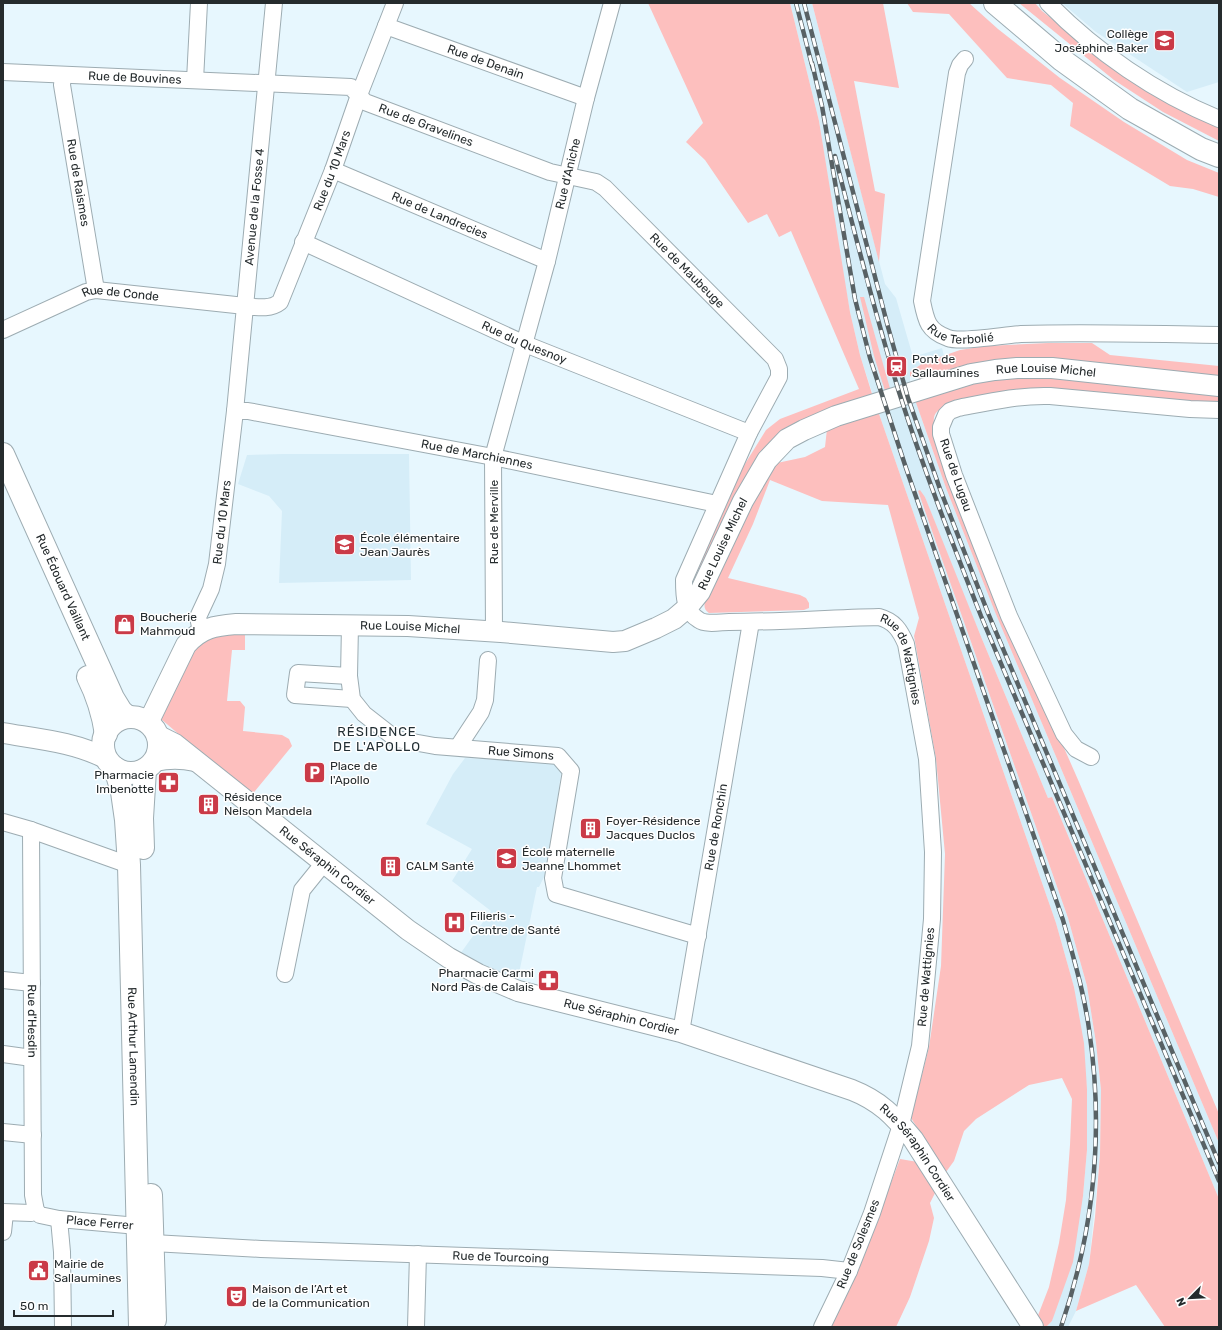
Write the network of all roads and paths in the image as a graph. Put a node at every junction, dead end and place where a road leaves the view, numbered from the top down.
1 (199, 3) edge
2 (274, 3) edge
3 (395, 3) edge
4 (612, 3) edge
5 (995, 3) edge
6 (1048, 3) edge
7 (386, 26) junction
8 (965, 59) dead end
9 (3, 72) edge
10 (63, 75) junction
11 (195, 80) junction
12 (266, 84) junction
13 (359, 95) junction
14 (586, 98) junction
15 (1219, 119) edge
16 (1219, 156) edge
17 (333, 170) junction
18 (568, 176) junction
19 (587, 180) joint
20 (303, 242) junction
21 (547, 260) junction
22 (96, 290) junction
23 (245, 306) junction
24 (3, 330) edge
25 (1219, 335) edge
26 (525, 344) junction
27 (1219, 386) edge
28 (1219, 410) edge
29 (236, 411) junction
30 (748, 433) junction
31 (3, 454) edge
32 (493, 457) junction
33 (3, 486) edge
34 (717, 504) junction
35 (687, 608) junction
36 (751, 622) junction
37 (350, 625) junction
38 (201, 631) junction
39 (494, 631) junction
40 (488, 660) dead end
41 (349, 676) junction
42 (352, 699) junction
43 (128, 717) junction
44 (153, 729) junction
45 (3, 733) edge
46 (458, 747) junction
47 (108, 750) junction
48 (1091, 757) dead end
49 (195, 761) junction
50 (150, 765) junction
51 (3, 822) edge
52 (31, 830) junction
53 (323, 864) junction
54 (129, 866) junction
55 (698, 936) junction
56 (285, 974) dead end
57 (3, 980) edge
58 (32, 983) junction
59 (681, 1032) junction
60 (3, 1054) edge
61 (32, 1058) junction
62 (901, 1125) junction
63 (3, 1132) edge
64 (33, 1135) junction
65 (890, 1159) joint
66 (36, 1211) junction
67 (4, 1212) edge
68 (59, 1219) junction
69 (3, 1232) edge
70 (148, 1232) junction
71 (418, 1254) junction
72 (849, 1272) junction
73 (63, 1327) edge
74 (140, 1327) edge
75 (155, 1327) edge
76 (416, 1327) edge
77 (822, 1327) edge
78 (1033, 1327) edge

1 - 11 street
2 - 12 street, Avenue de la Fosse 4
3 - 7 street, Rue du 10 Mars
4 - 14 street, Rue d'Aniche
5 - 16 main road
6 - 15 street
7 - 13 street, Rue du 10 Mars
7 - 14 street, Rue de Denain
8 - 25 street, Rue Terbolié
9 - 10 street, Rue de Bouvines
10 - 11 street, Rue de Bouvines
10 - 22 street, Rue de Raismes
11 - 12 street, Rue de Bouvines
12 - 13 street, Rue de Gravelines
12 - 23 street, Avenue de la Fosse 4
13 - 17 street, Rue du 10 Mars
13 - 18 street, Rue de Gravelines
14 - 18 street, Rue d'Aniche
17 - 20 street, Rue du 10 Mars
17 - 21 street, Rue de Landrecies
18 - 19 street, Rue de Gravelines
18 - 21 street, Rue d'Aniche
19 - 30 street, Rue de Maubeuge
20 - 23 street, Rue du 10 Mars
20 - 26 street, Rue du Quesnoy
21 - 26 street, Rue d'Aniche
22 - 23 street, Rue de Conde
22 - 24 street, Rue de Conde
23 - 29 street, Avenue de la Fosse 4
26 - 30 street, Rue du Quesnoy
26 - 32 street, Rue de Merville
27 - 35 street, Rue Louise Michel
28 - 48 street, Rue de Lugau
29 - 32 street, Rue de Marchiennes
29 - 38 street, Rue du 10 Mars
30 - 34 street
31 - 43 main road, Rue Édouard Vaillant
32 - 34 street, Rue de Marchiennes
32 - 39 street, Rue de Merville
33 - 47 main road, Rue Édouard Vaillant
34 - 35 street
35 - 36 street, Rue de Wattignies
35 - 39 street, Rue Louise Michel
36 - 55 street, Rue de Ronchin
36 - 62 street, Rue de Wattignies
37 - 38 street, Rue Louise Michel
37 - 39 street, Rue Louise Michel
37 - 41 street
38 - 44 street
40 - 46 street
41 - 42 street
41 - 42 street
42 - 46 street, Rue Simons
43 - 44 main road
43 - 47 main road
44 - 49 street, Rue Séraphin Cordier
44 - 50 main road
45 - 47 street
46 - 55 street, Rue Simons
47 - 50 main road
47 - 54 main road, Rue Arthur Lamendin
49 - 50 street
49 - 53 street, Rue Séraphin Cordier
50 - 70 main road, Rue Arthur Lamendin
51 - 52 street
52 - 54 street
52 - 58 street, Rue d'Hesdin
53 - 56 street
53 - 59 street, Rue Séraphin Cordier
54 - 70 main road, Rue Arthur Lamendin
55 - 59 street, Rue de Ronchin
57 - 58 street
58 - 61 street, Rue d'Hesdin
59 - 62 street, Rue Séraphin Cordier
60 - 61 street
61 - 64 street, Rue d'Hesdin
62 - 65 street, Rue de Wattignies
62 - 78 street, Rue Séraphin Cordier
63 - 64 street
64 - 66 street, Rue d'Hesdin
65 - 72 street, Rue de Solesmes
66 - 67 street
66 - 68 street
67 - 69 street
68 - 70 street, Place Ferrer
68 - 73 street, Place Ferrer
70 - 71 street, Rue de Tourcoing
70 - 74 main road, Rue Arthur Lamendin
70 - 75 main road, Rue Arthur Lamendin
71 - 72 street, Rue de Tourcoing
71 - 76 street
72 - 77 street, Rue de Solesmes

